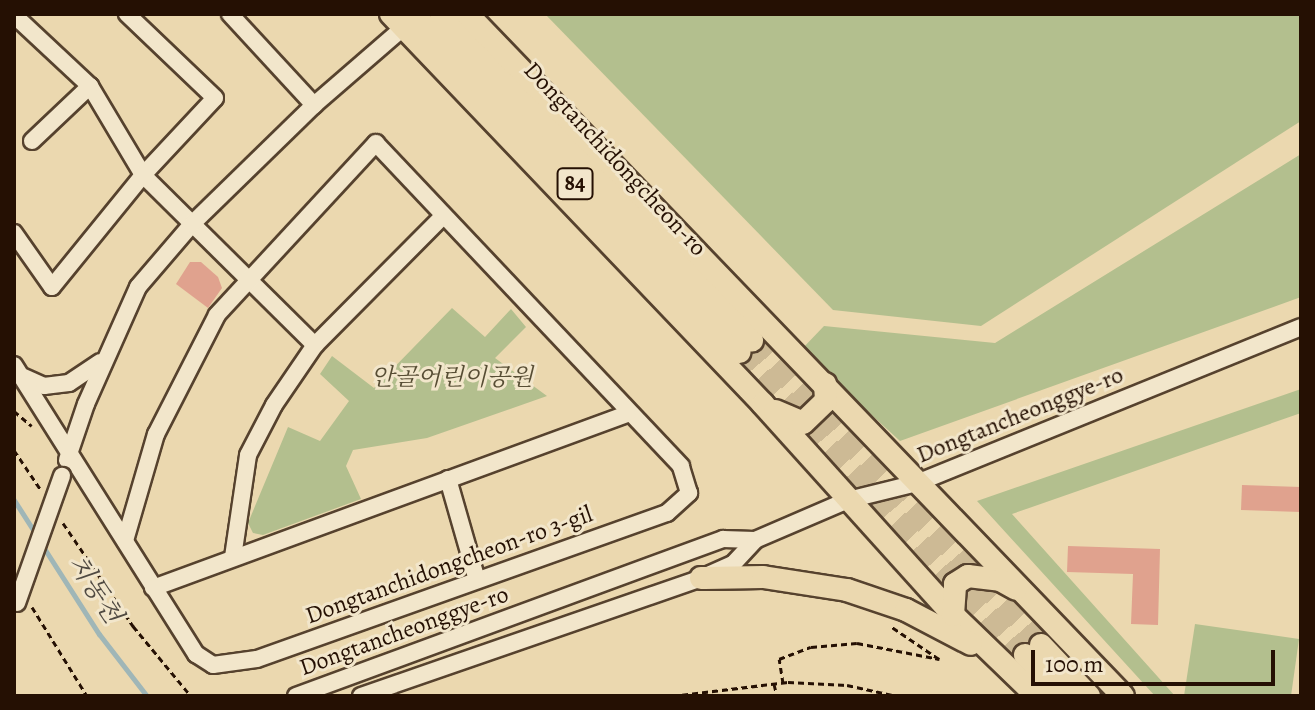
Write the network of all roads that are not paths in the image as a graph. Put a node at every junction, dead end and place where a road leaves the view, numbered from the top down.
1 (127, 14) edge
2 (230, 14) edge
3 (441, 14) edge
4 (467, 14) edge
5 (15, 19) edge
6 (402, 19) edge
7 (90, 86) junction
8 (314, 105) junction
9 (32, 141) dead end
10 (143, 175) junction
11 (443, 216) junction
12 (192, 224) junction
13 (14, 233) edge
14 (247, 277) junction
15 (1301, 327) edge
16 (315, 345) junction
17 (106, 356) junction
18 (17, 370) edge
19 (825, 384) junction
20 (763, 404) junction
21 (627, 414) junction
22 (69, 457) junction
23 (448, 479) junction
24 (917, 483) junction
25 (848, 500) junction
26 (755, 540) junction
27 (125, 541) junction
28 (233, 557) junction
29 (701, 578) junction
30 (477, 580) junction
31 (153, 588) junction
32 (1031, 598) junction
33 (20, 605) edge
34 (953, 615) junction
35 (1025, 655) junction
36 (296, 696) edge
37 (361, 696) edge
38 (1037, 696) edge
39 (1064, 696) edge
40 (1089, 696) edge
41 (1123, 696) edge

1 - 10 street
2 - 8 street
3 - 6 main road, Dongtanchidongcheon-ro / 84
4 - 19 main road
5 - 7 street
6 - 8 street
6 - 20 main road
7 - 9 street
7 - 10 street
8 - 12 street
10 - 12 street
10 - 13 street
11 - 14 street, Dongtanchidongcheon-ro 3-gil
11 - 16 street
11 - 21 street, Dongtanchidongcheon-ro 3-gil
12 - 14 street
12 - 17 street
14 - 16 street
14 - 27 street, Dongtanchidongcheon-ro 3-gil
15 - 24 street, Dongtancheonggye-ro
16 - 28 street
17 - 18 street
17 - 22 street
18 - 22 street, Dongtanchidongcheon-ro 3-gil
19 - 20 main road
19 - 24 main road
20 - 25 main road
21 - 23 street
21 - 30 street, Dongtanchidongcheon-ro 3-gil
22 - 27 street, Dongtanchidongcheon-ro 3-gil
22 - 33 street, bridge
23 - 28 street
23 - 30 street
24 - 25 street, Dongtancheonggye-ro
24 - 32 main road
25 - 26 street, Dongtancheonggye-ro
25 - 34 main road
26 - 29 street, Dongtancheonggye-ro
26 - 36 street, Dongtancheonggye-ro
27 - 31 street, Dongtanchidongcheon-ro 3-gil
28 - 31 street
29 - 35 main road
29 - 37 street, Dongtancheonggye-ro
30 - 31 street, Dongtanchidongcheon-ro 3-gil
32 - 34 main road
32 - 41 main road
34 - 35 main road
35 - 38 main road
35 - 39 main road
35 - 40 main road

